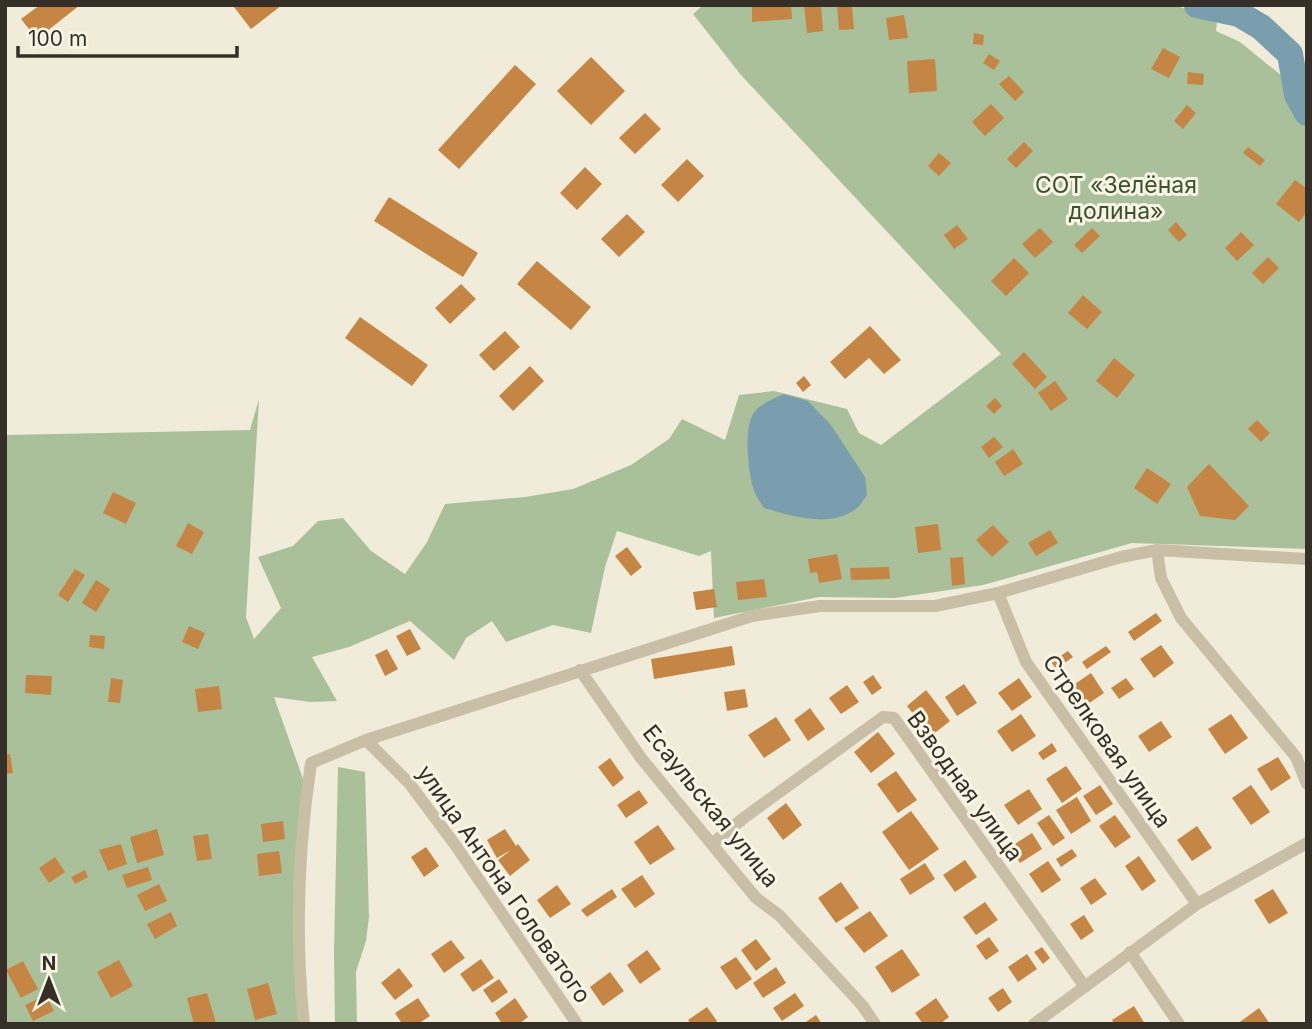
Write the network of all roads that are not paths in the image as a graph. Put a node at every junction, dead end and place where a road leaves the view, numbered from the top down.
1 (1157, 550) junction
2 (1307, 559) edge
3 (998, 593) junction
4 (580, 670) junction
5 (366, 740) junction
6 (1307, 785) edge
7 (1307, 843) edge
8 (713, 844) junction
9 (1197, 904) junction
10 (1129, 952) junction
11 (1085, 987) junction
12 (304, 1024) edge
13 (577, 1024) edge
14 (875, 1024) edge
15 (1034, 1024) edge
16 (1179, 1024) edge

1 - 2 street
1 - 3 street
1 - 6 street
3 - 4 street
3 - 9 street, Стрелковая улица
4 - 5 street
4 - 8 street, Есаульская улица
5 - 12 street
5 - 13 street, улица Антона Головатого
7 - 9 street
8 - 11 street, Взводная улица
8 - 14 street, Есаульская улица
9 - 10 street
10 - 11 street
10 - 16 street
11 - 15 street

